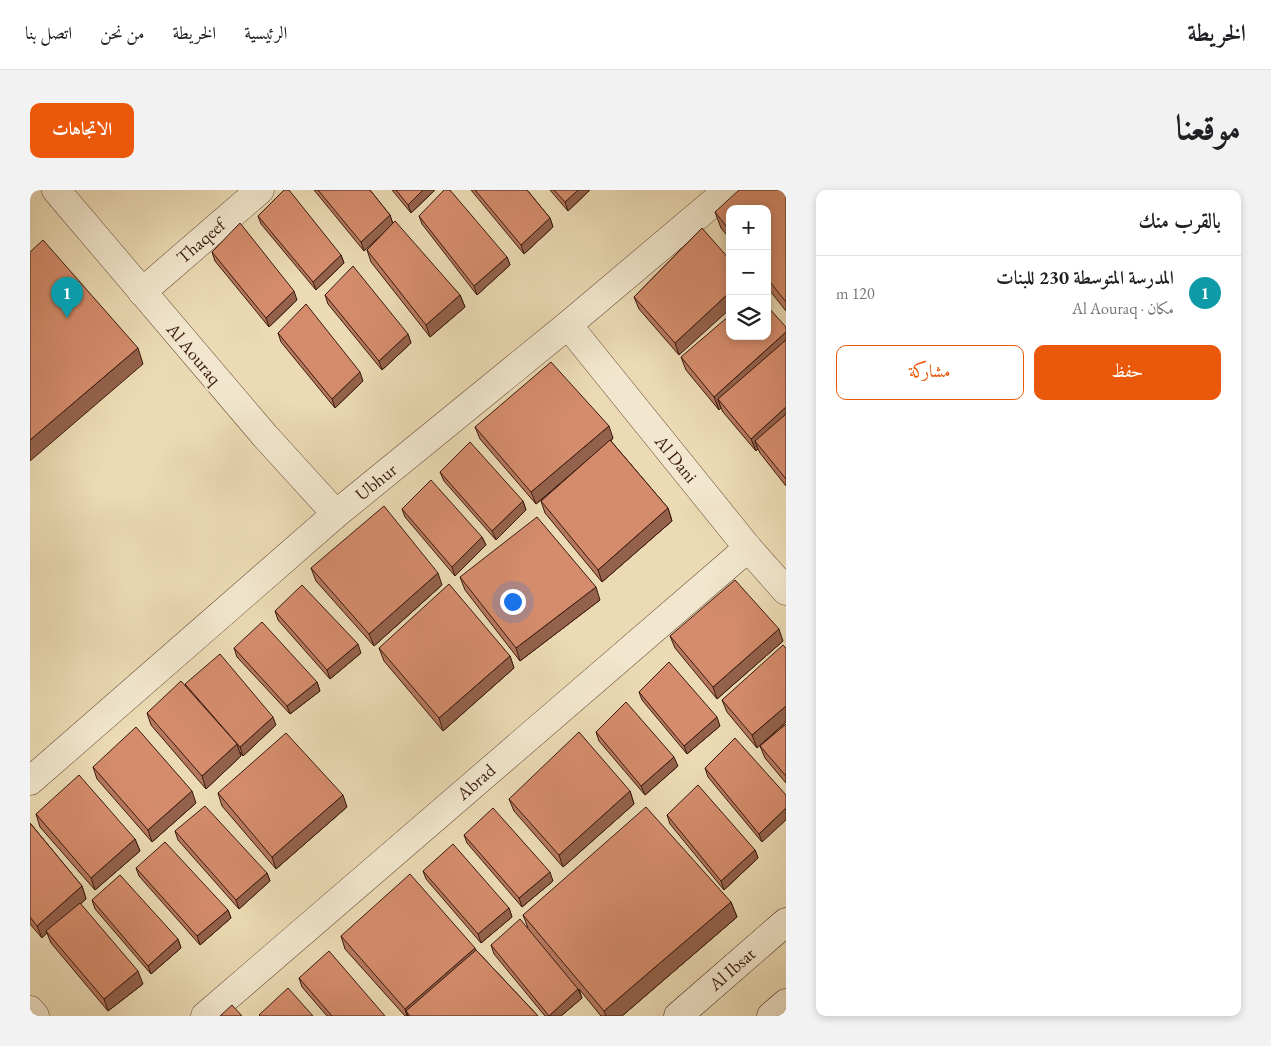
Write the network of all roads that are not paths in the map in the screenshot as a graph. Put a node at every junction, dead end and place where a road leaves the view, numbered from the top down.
1 (56, 190) edge
2 (260, 190) edge
3 (728, 190) edge
4 (142, 292) junction
5 (568, 325) junction
6 (336, 514) junction
7 (748, 548) junction
8 (786, 591) edge
9 (30, 781) edge
10 (786, 922) edge
11 (786, 1003) edge
12 (30, 1010) edge
13 (35, 1016) edge
14 (205, 1016) edge
15 (678, 1016) edge
16 (771, 1016) edge

1 - 4 street, Al Aouraq
2 - 4 street, Thaqeef
3 - 5 street, Ubhur
4 - 6 street, Al Aouraq
5 - 6 street, Ubhur
5 - 7 street, Al Dani
6 - 9 street, Ubhur
7 - 8 street, Al Dani
7 - 14 street, Abrad
10 - 15 street, Al Ibsat
11 - 16 street
12 - 13 street

